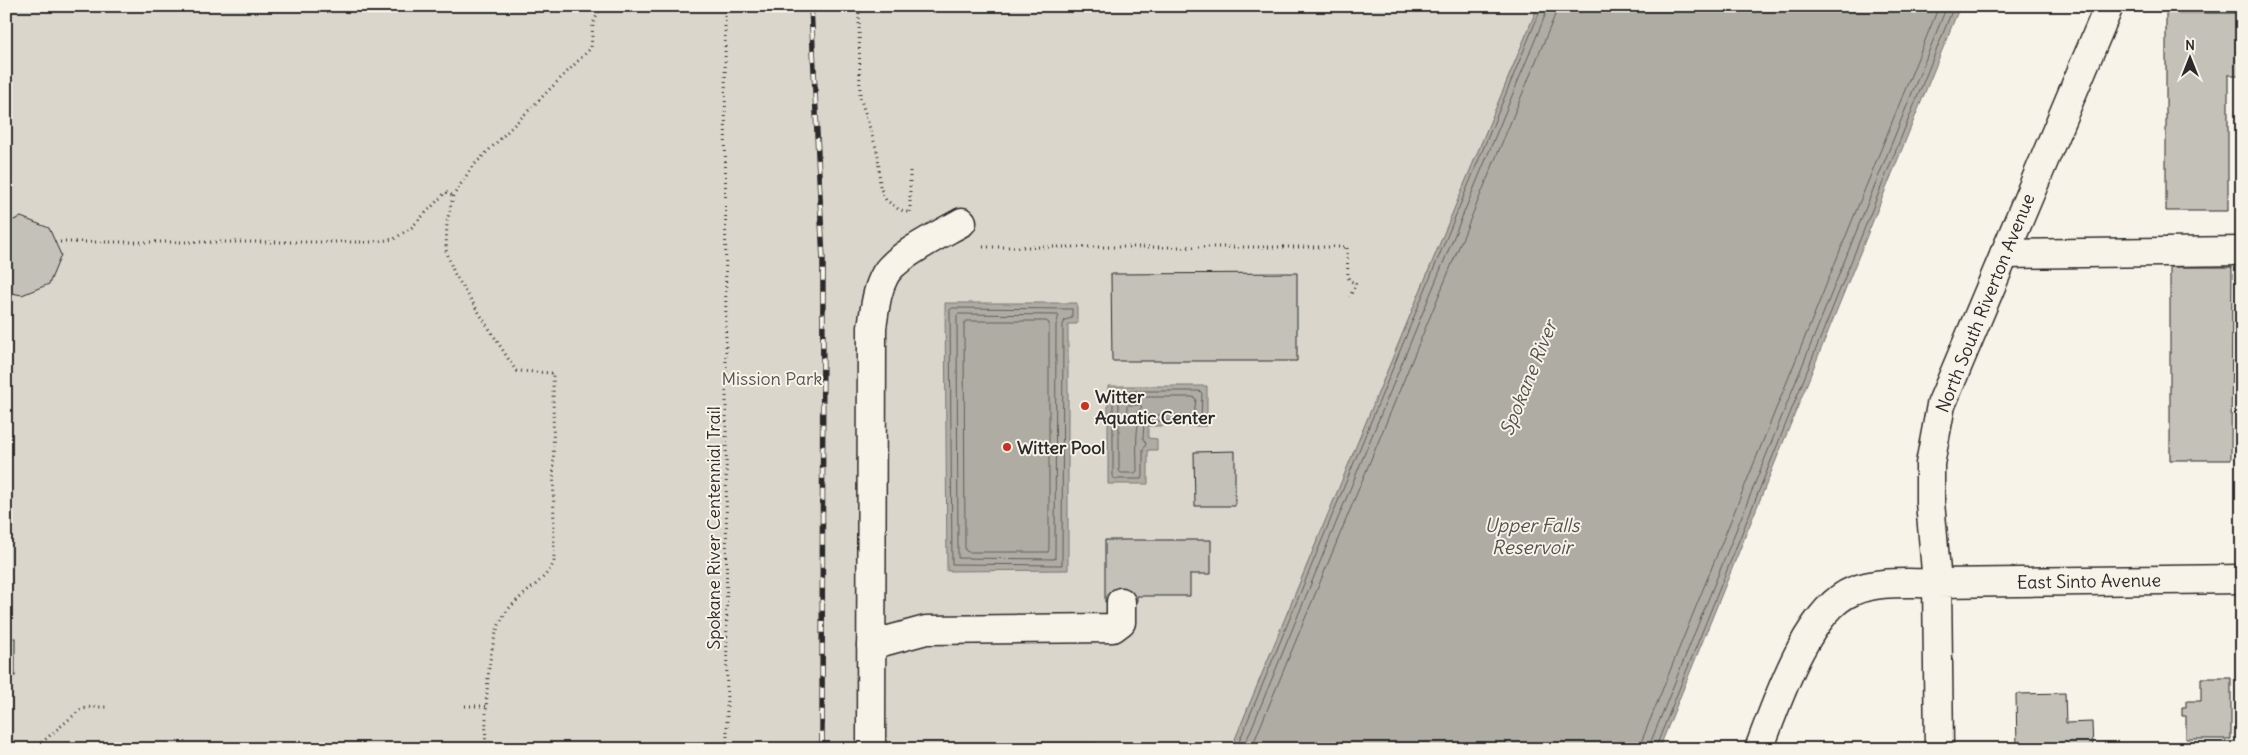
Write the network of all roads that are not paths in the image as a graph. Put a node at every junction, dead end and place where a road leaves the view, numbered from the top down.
1 (2109, 6) edge
2 (962, 222) dead end
3 (2242, 251) edge
4 (2004, 254) junction
5 (2242, 580) edge
6 (1936, 583) junction
7 (1121, 602) dead end
8 (871, 645) junction
9 (870, 749) edge
10 (1760, 749) edge
11 (1939, 749) edge

1 - 4 street, North South Riverton Avenue
2 - 8 street
3 - 4 street
4 - 6 street, North South Riverton Avenue
5 - 6 street, East Sinto Avenue
6 - 10 street
6 - 11 street, North South Riverton Avenue
7 - 8 street
8 - 9 street

